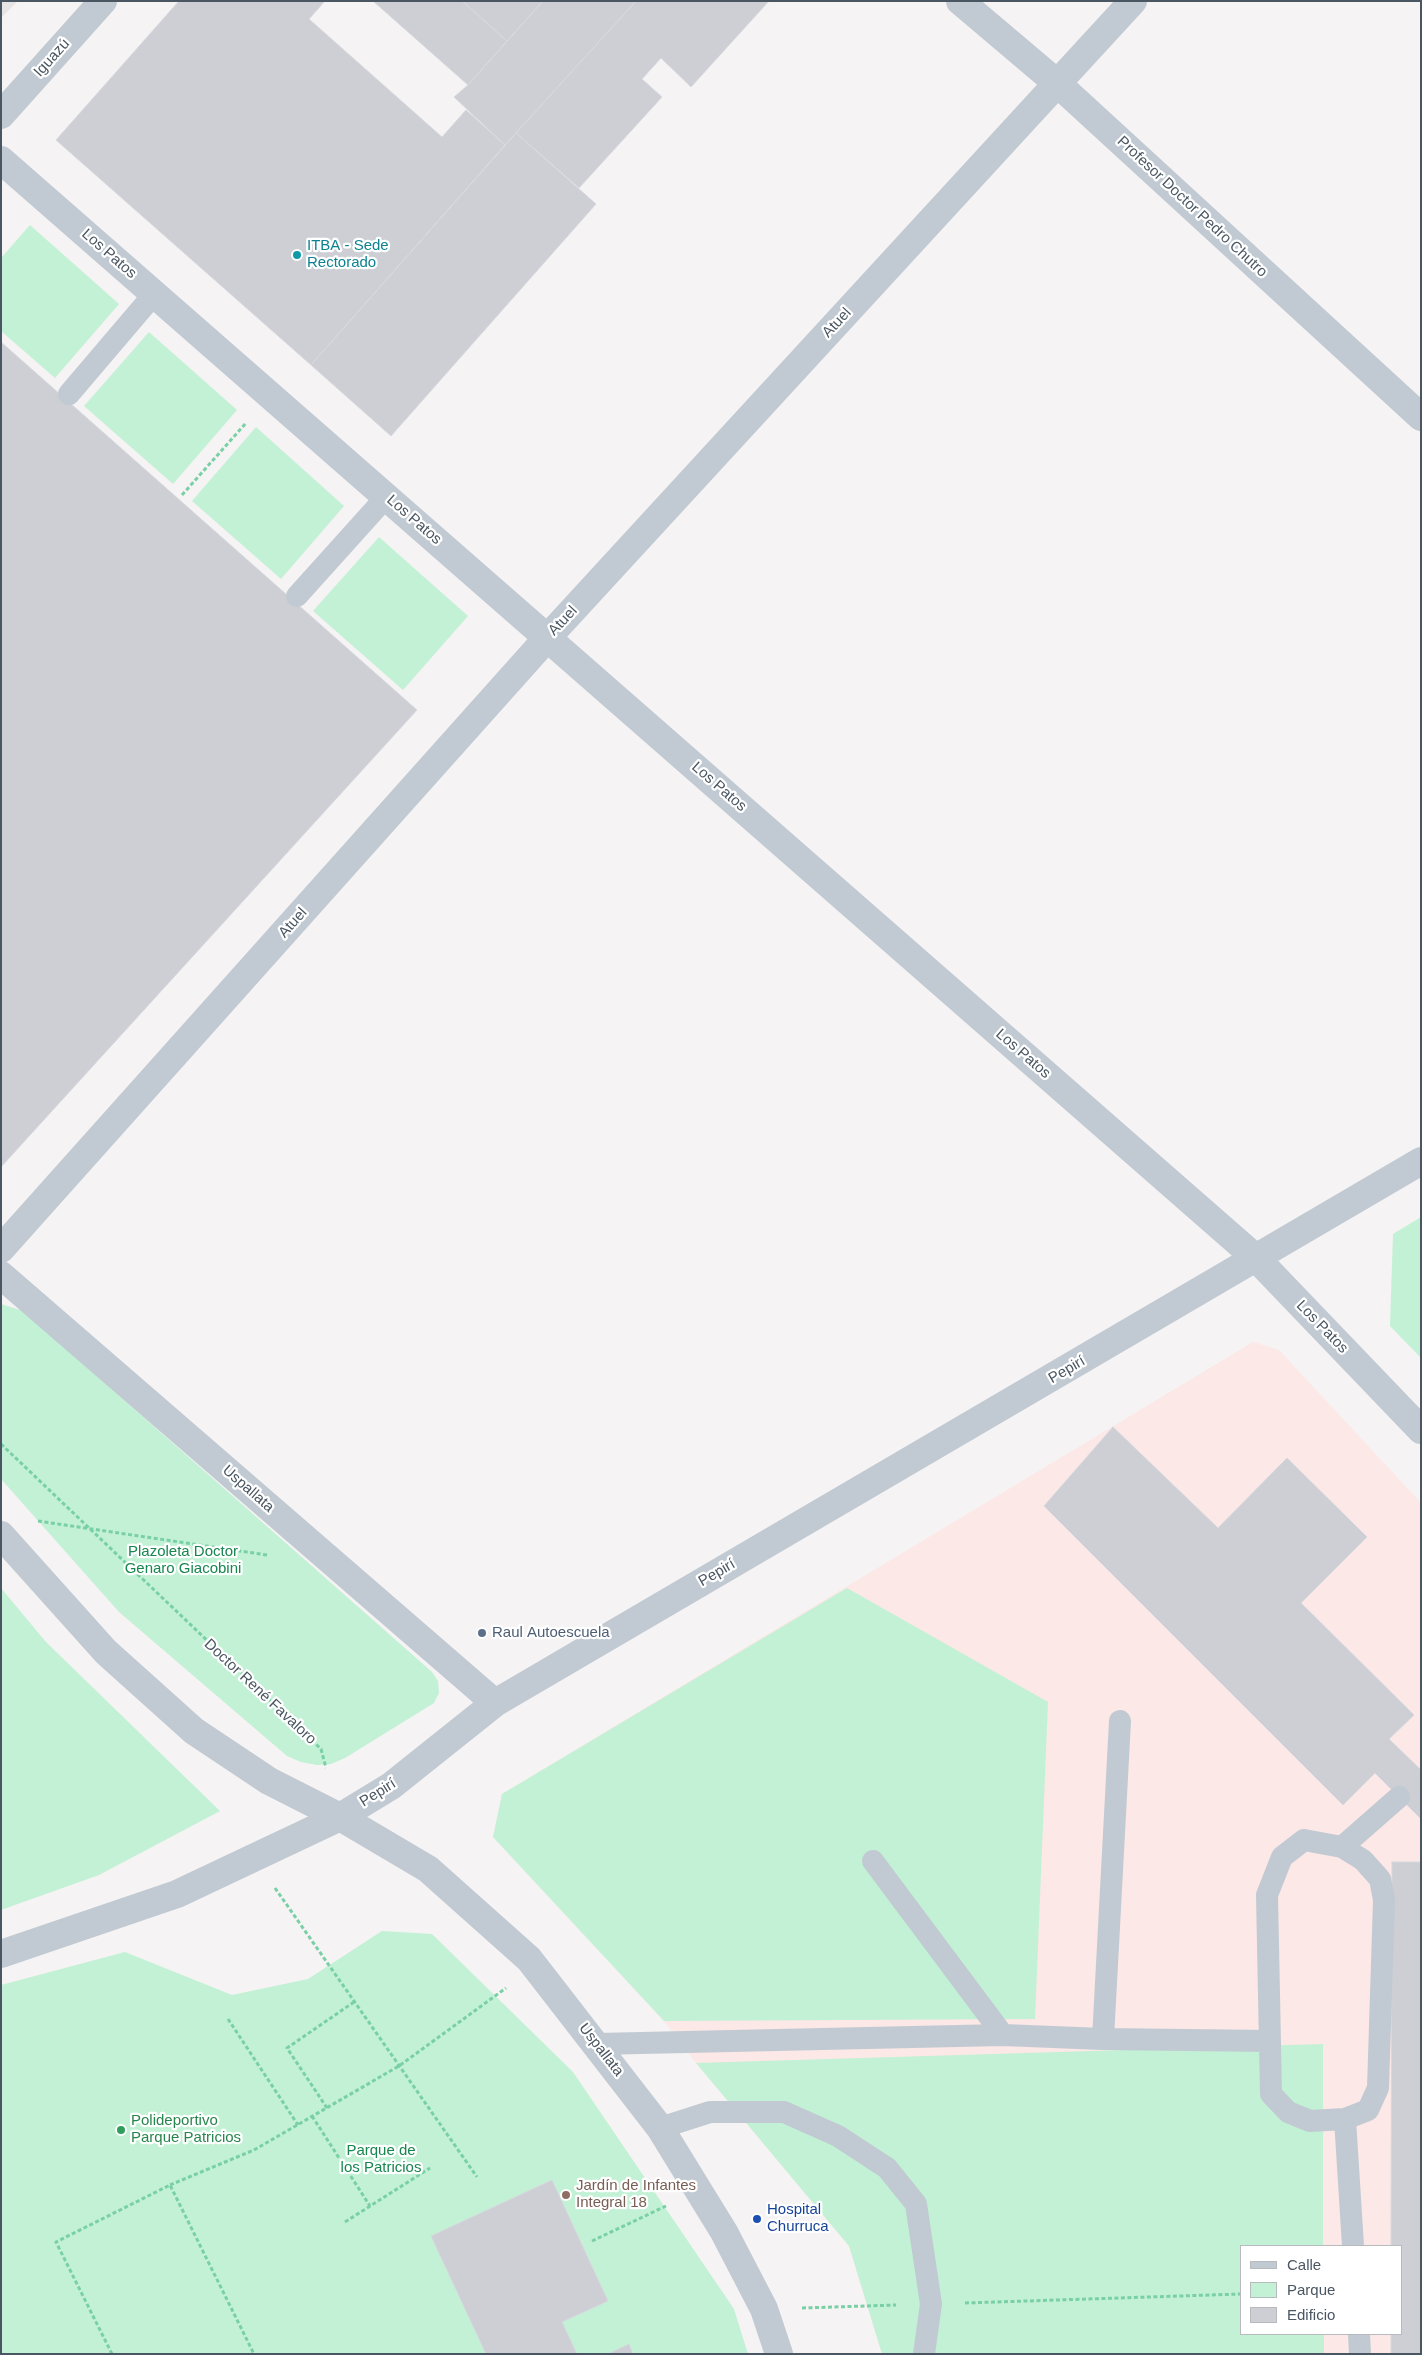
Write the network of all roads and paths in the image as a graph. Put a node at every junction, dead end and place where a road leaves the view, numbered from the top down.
1 (103, 1) edge
2 (960, 1) edge
3 (1133, 1) edge
4 (1058, 84) junction
5 (1, 115) edge
6 (1, 160) edge
7 (154, 293) junction
8 (69, 394) dead end
9 (270, 395) junction
10 (1421, 417) edge
11 (182, 495) dead end
12 (387, 496) junction
13 (297, 596) dead end
14 (548, 637) junction
15 (1421, 1161) edge
16 (1, 1249) edge
17 (1257, 1259) junction
18 (1, 1275) edge
19 (1421, 1430) edge
20 (1, 1444) edge
21 (30, 1520) dead end
22 (88, 1528) junction
23 (1, 1535) edge
24 (270, 1555) dead end
25 (495, 1703) junction
26 (1120, 1721) dead end
27 (1399, 1797) dead end
28 (340, 1817) junction
29 (1342, 1847) junction
30 (253, 1858) junction
31 (874, 1860) dead end
32 (1, 1954) edge
33 (535, 1967) junction
34 (354, 2002) junction
35 (228, 2019) dead end
36 (1003, 2035) junction
37 (1103, 2039) junction
38 (1269, 2041) junction
39 (596, 2044) junction
40 (399, 2066) junction
41 (328, 2108) junction
42 (312, 2116) junction
43 (1345, 2120) junction
44 (298, 2125) junction
45 (660, 2128) junction
46 (430, 2168) dead end
47 (477, 2176) dead end
48 (170, 2185) junction
49 (699, 2190) junction
50 (370, 2206) junction
51 (345, 2222) dead end
52 (592, 2241) dead end
53 (1353, 2245) edge
54 (1240, 2294) edge
55 (931, 2304) junction
56 (764, 2309) junction
57 (1359, 2335) edge
58 (112, 2354) edge
59 (254, 2354) edge
60 (778, 2354) edge
61 (924, 2354) edge
62 (1360, 2354) edge

1 - 5 street, Iguazú
2 - 4 street, Profesor Doctor Pedro Chutro
3 - 4 street, Atuel
4 - 10 street, Profesor Doctor Pedro Chutro
4 - 14 street, Atuel
6 - 7 street, Los Patos
7 - 8 lane
7 - 9 street, Los Patos
9 - 11 path
9 - 12 street, Los Patos
12 - 13 lane
12 - 14 street, Los Patos
14 - 16 street, Atuel
14 - 17 street, Los Patos
15 - 17 street, Pepirí
17 - 19 street, Los Patos
17 - 25 street, Pepirí
18 - 25 street, Uspallata
20 - 22 path, Doctor René Favaloro
21 - 22 path
22 - 24 path
22 - 28 path, Doctor René Favaloro
23 - 28 street
25 - 28 street, Pepirí
26 - 37 lane
27 - 29 lane
28 - 30 street, Pepirí
28 - 33 street, Uspallata
29 - 38 lane
29 - 43 lane
30 - 32 street, Pepirí
30 - 34 path
31 - 36 lane
33 - 39 street, Uspallata
33 - 40 path
34 - 40 path
34 - 41 path
35 - 44 path
36 - 37 lane
36 - 39 lane
37 - 38 lane
38 - 43 lane
39 - 45 street, Uspallata
40 - 41 path
40 - 47 path
41 - 42 path
42 - 44 path
42 - 50 path
43 - 53 lane
44 - 48 path
45 - 49 street, Uspallata
45 - 55 lane
46 - 50 path
48 - 58 path
48 - 59 path
49 - 52 path
49 - 56 street, Uspallata
50 - 51 path
54 - 55 path
55 - 56 path
55 - 61 lane
56 - 60 street, Uspallata
57 - 62 lane

